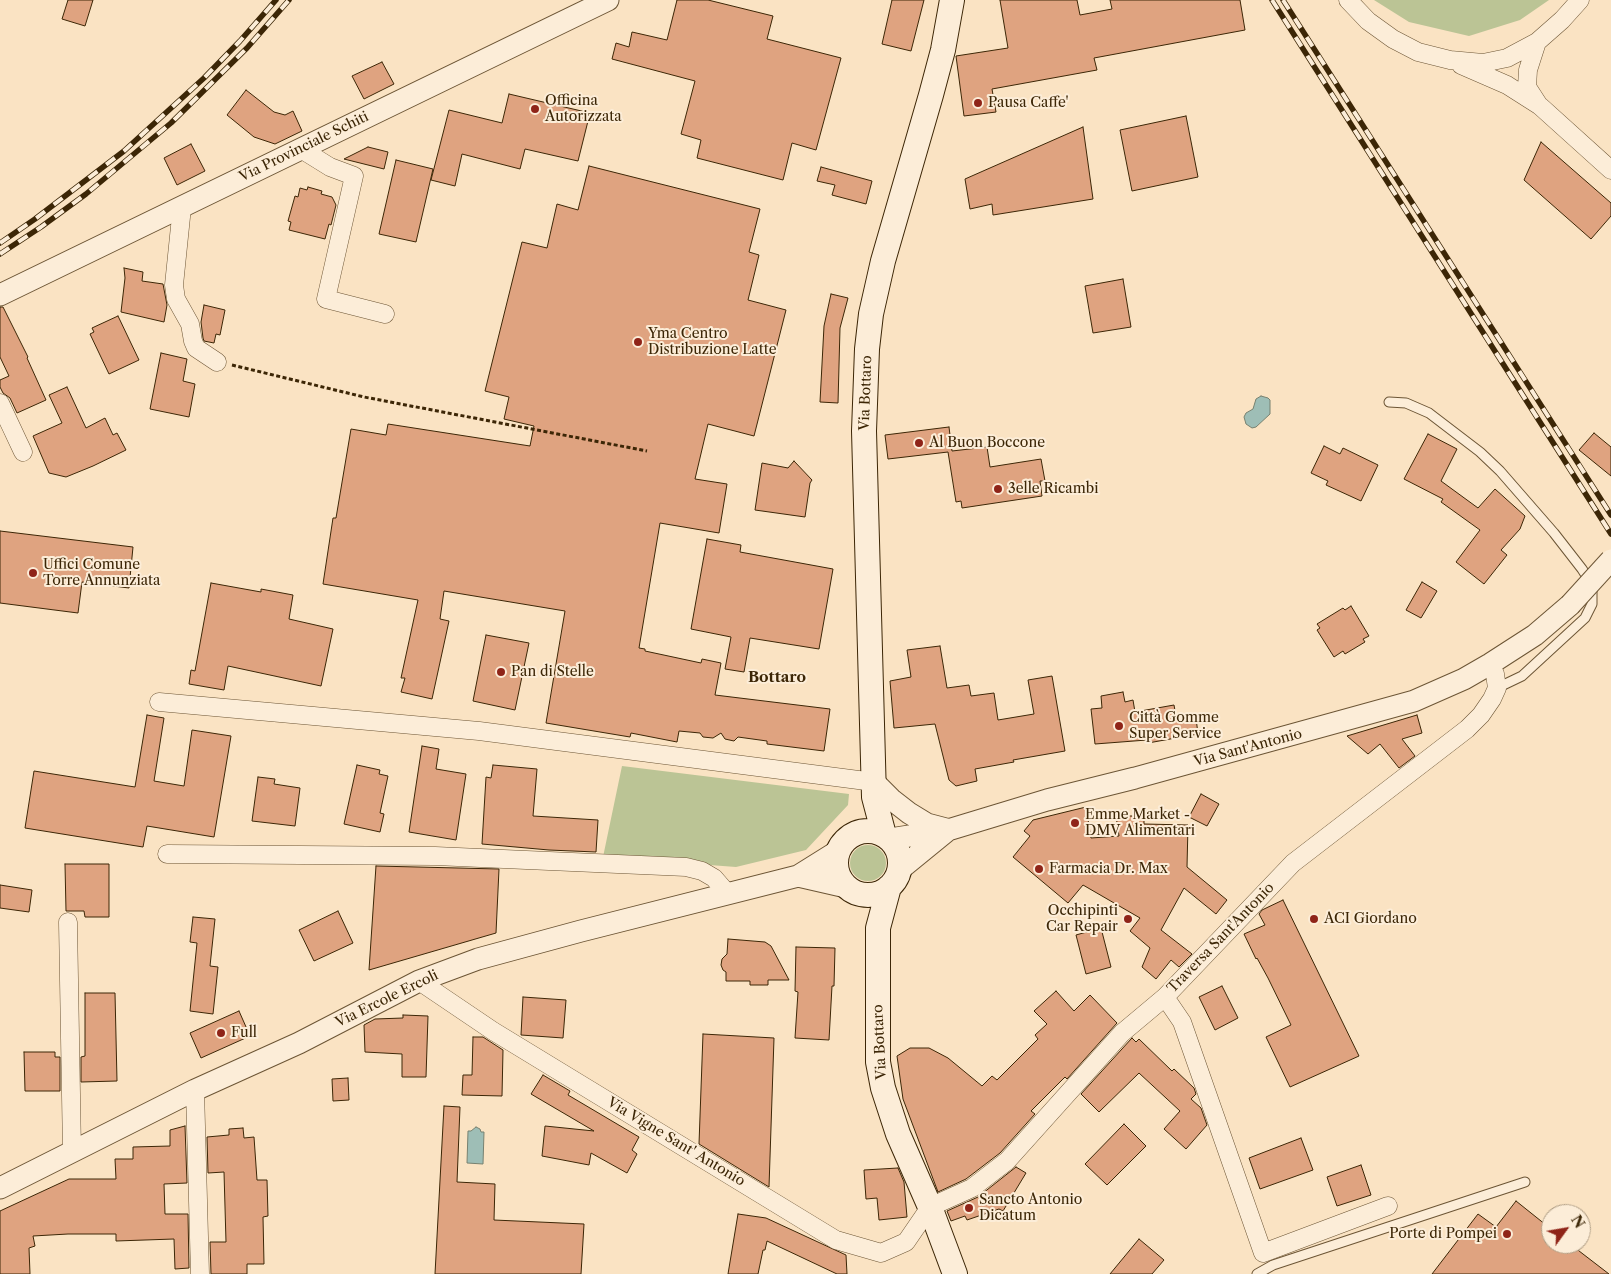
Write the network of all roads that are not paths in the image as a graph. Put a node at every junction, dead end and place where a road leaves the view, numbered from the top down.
1 (608, 0) edge
2 (952, 0) edge
3 (1348, 0) edge
4 (1580, 0) edge
5 (1537, 42) junction
6 (1450, 60) junction
7 (1540, 106) junction
8 (301, 148) junction
9 (1611, 170) edge
10 (182, 207) junction
11 (0, 294) edge
12 (385, 314) dead end
13 (217, 362) road end
14 (1389, 402) dead end
15 (0, 403) edge
16 (23, 452) dead end
17 (1611, 560) edge
18 (1490, 664) junction
19 (1497, 688) junction
20 (159, 702) dead end
21 (874, 789) junction
22 (948, 830) junction
23 (887, 837) junction
24 (845, 842) junction
25 (167, 854) dead end
26 (798, 876) junction
27 (894, 879) junction
28 (853, 891) junction
29 (727, 893) junction
30 (68, 922) dead end
31 (878, 928) junction
32 (419, 981) junction
33 (1165, 997) junction
34 (195, 1090) junction
35 (72, 1152) junction
36 (1525, 1182) dead end
37 (0, 1188) edge
38 (1388, 1206) dead end
39 (930, 1207) junction
40 (1272, 1270) edge
41 (200, 1274) edge
42 (955, 1274) edge
43 (1257, 1274) edge

1 - 8 street, Via Provinciale Schiti
2 - 21 main road, Via Bottaro
3 - 6 street
4 - 5 street
5 - 6 street
5 - 7 street
6 - 7 street
7 - 9 street
8 - 10 street, Via Provinciale Schiti
8 - 12 street
10 - 11 street, Via Provinciale Schiti
10 - 13 street
14 - 19 lane
15 - 16 street
17 - 18 street, Via Sant'Antonio, bridge
18 - 19 street
18 - 22 street, Via Sant'Antonio
19 - 33 street, Traversa Sant'Antonio
20 - 21 street
21 - 22 street
21 - 23 main road, Via Bottaro
21 - 24 main road
22 - 23 street, Via Sant'Antonio
22 - 27 street, Via Sant'Antonio
23 - 24 main road
23 - 27 main road
24 - 26 street, Via Ercole Ercoli
24 - 28 main road
25 - 29 street
26 - 28 street, Via Ercole Ercoli
26 - 29 street, Via Ercole Ercoli
27 - 28 main road
27 - 31 main road, Via Bottaro
28 - 31 main road, Via Bottaro
29 - 32 street, Via Ercole Ercoli
30 - 35 street
31 - 39 main road, Via Bottaro
32 - 34 street, Via Ercole Ercoli
32 - 39 street, Via Vigne Sant' Antonio
33 - 38 street
33 - 39 street, Traversa Sant'Antonio
34 - 35 street, Via Ercole Ercoli
34 - 41 street
35 - 37 street, Via Ercole Ercoli
36 - 40 lane
39 - 42 main road, Via Bottaro
40 - 43 lane

